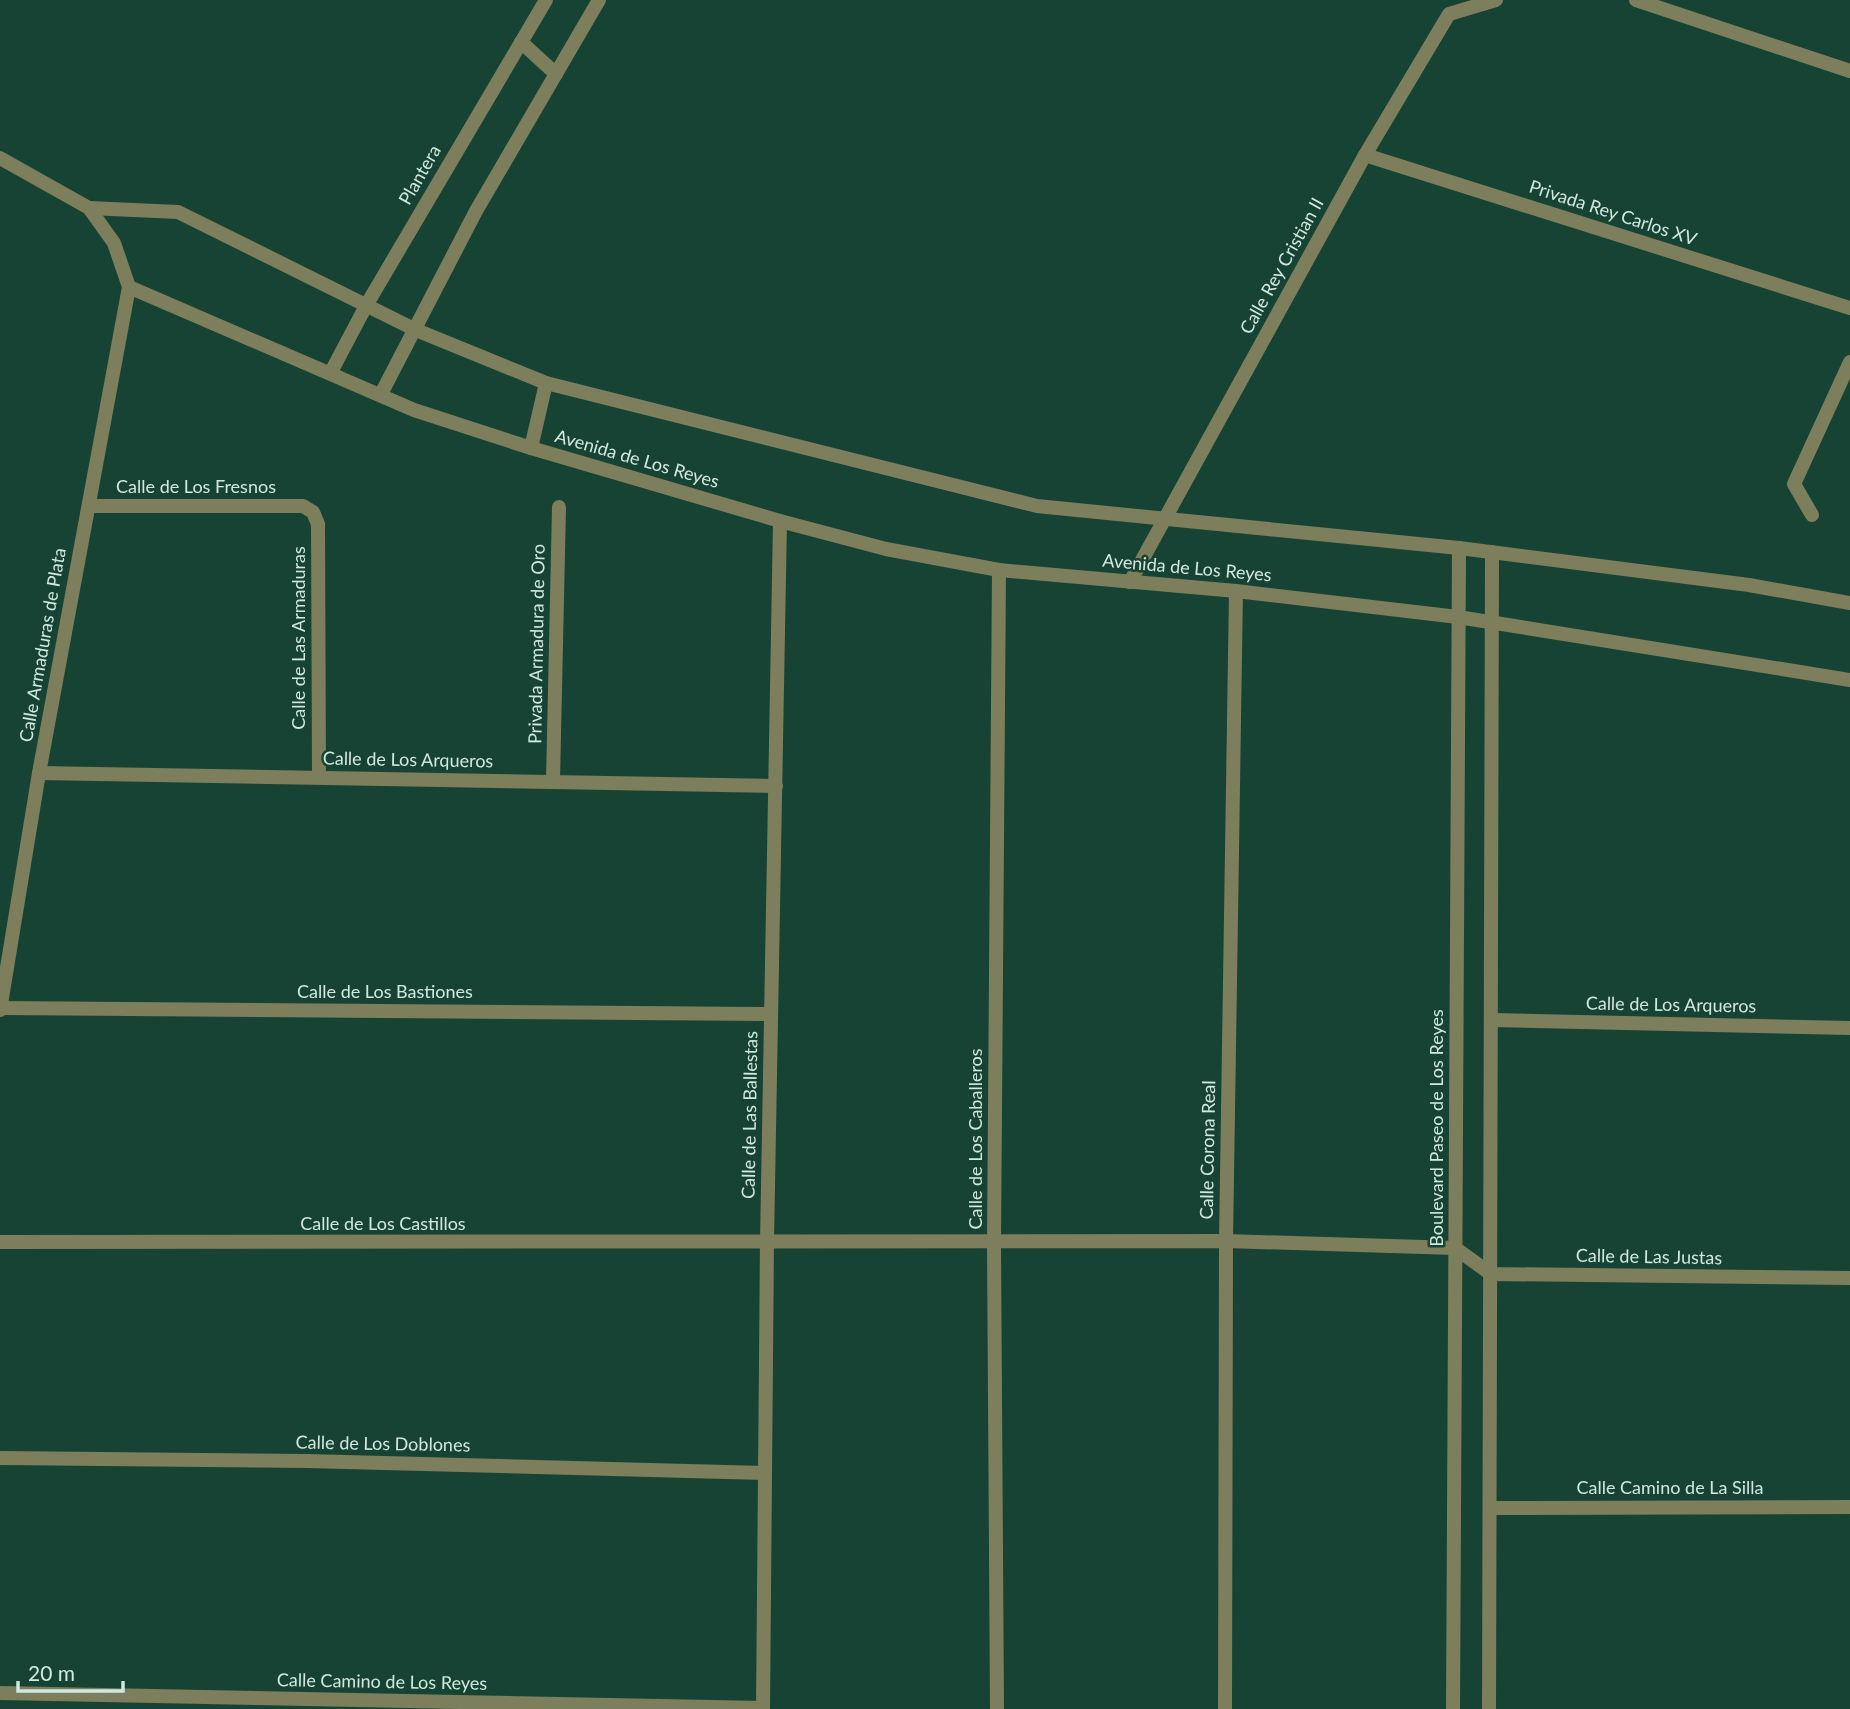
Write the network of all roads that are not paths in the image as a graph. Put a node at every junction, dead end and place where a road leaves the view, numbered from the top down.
1 (546, 0) edge
2 (599, 0) edge
3 (1496, 0) edge
4 (1636, 0) edge
5 (521, 42) junction
6 (1850, 71) edge
7 (556, 75) junction
8 (1365, 155) junction
9 (0, 159) edge
10 (89, 208) junction
11 (129, 288) junction
12 (367, 304) junction
13 (1850, 309) edge
14 (416, 330) junction
15 (1850, 362) edge
16 (331, 372) junction
17 (546, 383) junction
18 (381, 394) junction
19 (531, 448) junction
20 (89, 506) junction
21 (303, 506) joint
22 (559, 507) dead end
23 (1812, 515) dead end
24 (1167, 519) junction
25 (780, 522) junction
26 (1459, 548) junction
27 (1492, 552) junction
28 (999, 570) junction
29 (1130, 582) junction
30 (1236, 591) junction
31 (1850, 603) edge
32 (1458, 617) junction
33 (1492, 623) junction
34 (1850, 680) edge
35 (39, 773) junction
36 (319, 777) junction
37 (553, 781) junction
38 (776, 786) junction
39 (0, 1009) edge
40 (771, 1014) junction
41 (1491, 1020) junction
42 (1850, 1028) edge
43 (767, 1241) junction
44 (1226, 1241) junction
45 (0, 1242) edge
46 (994, 1243) junction
47 (1455, 1248) junction
48 (1491, 1274) junction
49 (1850, 1278) edge
50 (0, 1458) edge
51 (764, 1473) junction
52 (1850, 1507) edge
53 (1490, 1508) junction
54 (0, 1693) edge
55 (763, 1709) edge
56 (997, 1709) edge
57 (1225, 1709) edge
58 (1453, 1709) edge
59 (1489, 1709) edge

1 - 5 street, Plantera
2 - 7 street
3 - 8 street, Calle Rey Cristian II
4 - 6 street
5 - 7 street
5 - 12 street, Plantera
7 - 14 street
8 - 13 street, Privada Rey Carlos XV
8 - 24 street, Calle Rey Cristian II
9 - 10 street
10 - 11 street
10 - 12 street
11 - 16 street, Avenida de Los Reyes
11 - 20 street, Calle Armaduras de Plata
12 - 14 street
12 - 16 street, Plantera
14 - 17 street
14 - 18 street
15 - 23 street
16 - 18 street, Avenida de Los Reyes
17 - 19 street, Avenida de Los Reyes
17 - 24 street
18 - 19 street, Avenida de Los Reyes
19 - 25 street, Avenida de Los Reyes
20 - 21 street, Calle de Los Fresnos
20 - 35 street, Calle Armaduras de Plata
21 - 36 street, Calle de Las Armaduras
22 - 37 street, Privada Armadura de Oro
24 - 26 street
24 - 29 street, Calle Rey Cristian II
25 - 28 street, Avenida de Los Reyes
25 - 38 street, Calle de Las Ballestas
26 - 27 street
26 - 32 street, Boulevard Paseo de Los Reyes
27 - 31 street
27 - 33 street
28 - 29 street, Avenida de Los Reyes
28 - 46 street, Calle de Los Caballeros
29 - 30 street, Avenida de Los Reyes
30 - 32 street, Avenida de Los Reyes
30 - 44 street, Calle Corona Real
32 - 33 street, Avenida de Los Reyes
32 - 47 street, Boulevard Paseo de Los Reyes
33 - 34 street, Avenida de Los Reyes
33 - 41 street
35 - 36 street, Calle de Los Arqueros
35 - 39 street, Calle Armaduras de Plata
36 - 37 street, Calle de Los Arqueros
37 - 38 street, Calle de Los Arqueros
38 - 40 street, Calle de Las Ballestas
39 - 40 street, Calle de Los Bastiones
40 - 43 street, Calle de Las Ballestas
41 - 42 street, Calle de Los Arqueros
41 - 48 street
43 - 45 street, Calle de Los Castillos
43 - 46 street, Calle de Los Castillos
43 - 51 street, Calle de Las Ballestas
44 - 46 street, Calle de Los Castillos
44 - 47 street, Calle de Los Castillos
44 - 57 street, Calle Corona Real
46 - 56 street, Calle de Los Caballeros
47 - 48 street
47 - 58 street, Boulevard Paseo de Los Reyes
48 - 49 street, Calle de Las Justas
48 - 53 street
50 - 51 street, Calle de Los Doblones
51 - 55 street, Calle de Las Ballestas
52 - 53 street, Calle Camino de La Silla
53 - 59 street
54 - 55 street, Calle Camino de Los Reyes

